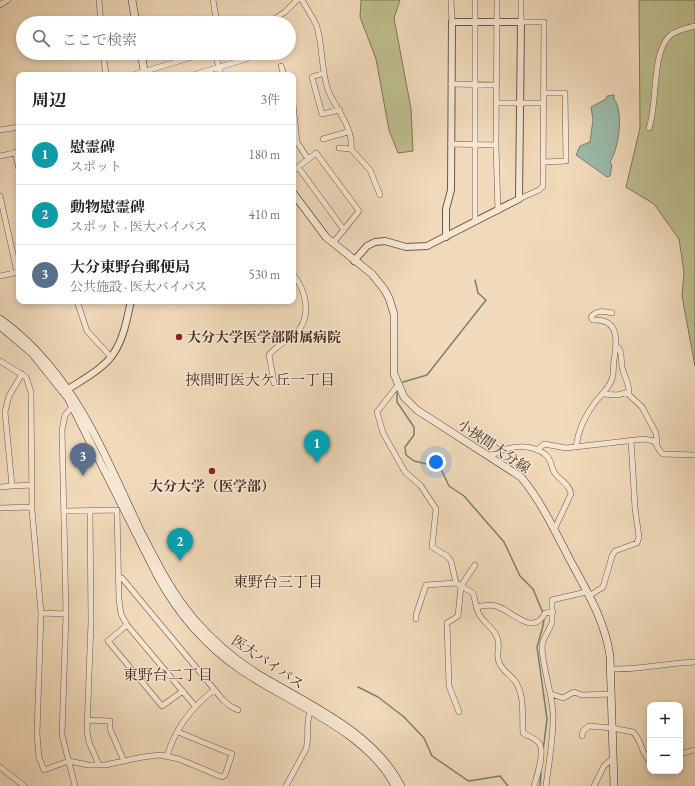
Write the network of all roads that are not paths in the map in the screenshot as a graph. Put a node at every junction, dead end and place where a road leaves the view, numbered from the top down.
1 (8, 0) edge
2 (99, 0) edge
3 (132, 0) edge
4 (213, 0) edge
5 (297, 0) edge
6 (302, 0) edge
7 (451, 0) edge
8 (475, 0) edge
9 (497, 0) edge
10 (521, 0) edge
11 (0, 5) edge
12 (100, 16) edge
13 (135, 16) edge
14 (216, 16) edge
15 (279, 16) edge
16 (452, 22) junction
17 (475, 22) junction
18 (497, 22) junction
19 (521, 22) junction
20 (695, 26) edge
21 (104, 60) edge
22 (142, 60) edge
23 (185, 60) edge
24 (217, 60) edge
25 (246, 60) dead end
26 (281, 66) dead end
27 (219, 68) junction
28 (106, 72) edge
29 (145, 72) edge
30 (151, 72) edge
31 (204, 72) edge
32 (220, 72) edge
33 (283, 72) edge
34 (324, 73) junction
35 (451, 84) junction
36 (475, 84) junction
37 (497, 85) junction
38 (544, 93) junction
39 (497, 103) junction
40 (520, 103) junction
41 (544, 103) junction
42 (340, 110) junction
43 (16, 127) edge
44 (649, 128) dead end
45 (0, 130) edge
46 (296, 132) edge
47 (348, 132) junction
48 (324, 139) dead end
49 (451, 144) junction
50 (475, 144) junction
51 (496, 144) junction
52 (339, 148) dead end
53 (351, 149) junction
54 (16, 152) edge
55 (0, 156) edge
56 (308, 159) junction
57 (544, 162) junction
58 (298, 167) joint
59 (380, 195) dead end
60 (0, 196) edge
61 (296, 197) edge
62 (520, 199) junction
63 (498, 211) junction
64 (475, 222) junction
65 (344, 230) junction
66 (446, 237) junction
67 (333, 243) junction
68 (354, 261) junction
69 (16, 264) edge
70 (16, 272) edge
71 (0, 276) edge
72 (296, 279) edge
73 (78, 304) edge
74 (130, 304) edge
75 (612, 314) dead end
76 (0, 319) edge
77 (0, 326) edge
78 (616, 347) junction
79 (111, 357) junction
80 (0, 362) edge
81 (22, 374) junction
82 (274, 383) dead end
83 (398, 385) junction
84 (67, 390) junction
85 (627, 393) junction
86 (603, 394) junction
87 (73, 406) junction
88 (632, 440) junction
89 (657, 446) junction
90 (576, 447) junction
91 (537, 450) junction
92 (695, 455) edge
93 (490, 456) junction
94 (32, 485) junction
95 (12, 486) junction
96 (0, 487) edge
97 (32, 507) junction
98 (0, 508) edge
99 (65, 511) junction
100 (90, 511) junction
101 (554, 530) junction
102 (475, 565) dead end
103 (118, 578) junction
104 (456, 583) junction
105 (461, 586) junction
106 (587, 594) junction
107 (476, 607) junction
108 (553, 612) junction
109 (41, 613) junction
110 (66, 614) junction
111 (416, 619) dead end
112 (128, 625) junction
113 (695, 662) edge
114 (611, 670) junction
115 (214, 690) junction
116 (182, 691) junction
117 (550, 694) junction
118 (612, 694) junction
119 (195, 706) junction
120 (238, 710) dead end
121 (459, 712) dead end
122 (310, 714) dead end
123 (87, 720) junction
124 (612, 728) junction
125 (178, 732) junction
126 (582, 736) dead end
127 (695, 750) edge
128 (683, 753) edge
129 (167, 756) junction
130 (613, 758) junction
131 (647, 758) edge
132 (70, 761) junction
133 (124, 761) junction
134 (99, 765) junction
135 (0, 767) edge
136 (24, 786) edge
137 (75, 786) edge
138 (286, 786) edge
139 (395, 786) edge
140 (401, 786) edge
141 (534, 786) edge
142 (546, 786) edge
143 (594, 786) edge
144 (614, 786) edge

1 - 11 street
2 - 12 street
3 - 13 main road
4 - 14 street
5 - 15 street
6 - 34 street
7 - 16 street
8 - 17 street
9 - 18 street
10 - 19 street
16 - 17 street
16 - 35 street
17 - 18 street
17 - 36 street
18 - 19 street
18 - 37 street
19 - 38 street
19 - 40 street
20 - 44 street
21 - 28 street
22 - 29 main road
23 - 30 street
24 - 27 street
25 - 27 street
26 - 33 street
27 - 31 street
27 - 32 street
34 - 42 street
34 - 42 street
35 - 36 street
35 - 49 street
36 - 37 street
36 - 50 street
37 - 39 street
38 - 41 street
38 - 57 street
39 - 40 street
39 - 51 street
40 - 41 street
40 - 62 street
41 - 57 street
42 - 47 street
43 - 45 street
46 - 56 street
47 - 48 street
47 - 53 street
49 - 50 street
49 - 66 street
50 - 51 street
50 - 64 street
51 - 63 street
52 - 53 street
53 - 59 street
54 - 55 street
56 - 58 street
56 - 65 street
57 - 62 street
58 - 65 street
60 - 69 street
61 - 67 main road, 小挾間大分線
62 - 63 street
63 - 64 street
64 - 66 street
65 - 67 street
66 - 68 street
67 - 68 main road, 小挾間大分線
68 - 83 main road, 小挾間大分線
70 - 71 street
72 - 82 street
73 - 79 street
74 - 79 street
75 - 78 street
76 - 84 main road, 医大バイパス
77 - 84 main road, 医大バイパス
78 - 85 street
78 - 86 street
79 - 84 street
80 - 81 street
81 - 94 street
81 - 95 street
83 - 93 main road, 小挾間大分線
83 - 104 street
84 - 87 main road, 医大バイパス
84 - 140 main road, 医大バイパス
85 - 86 street
85 - 89 street
86 - 90 street
87 - 99 street
87 - 139 main road, 医大バイパス
88 - 89 street
88 - 90 street
88 - 106 street
89 - 92 street
90 - 91 street
91 - 93 street
91 - 101 street
93 - 101 main road, 小挾間大分線
94 - 95 street
94 - 97 street
95 - 96 street
97 - 98 street
97 - 109 street
99 - 100 street
99 - 110 street
100 - 103 street
100 - 123 street
101 - 106 main road, 小挾間大分線
102 - 105 street
103 - 112 street
103 - 115 street
104 - 105 street
104 - 111 street
105 - 107 street
105 - 121 street
106 - 108 street
106 - 114 main road, 小挾間大分線
107 - 108 street
107 - 141 street
108 - 117 street
109 - 110 street
109 - 132 street
110 - 132 street
112 - 116 street
112 - 116 street
113 - 114 street
114 - 118 main road, 小挾間大分線
115 - 119 street
115 - 120 street
116 - 119 street
117 - 118 street
117 - 142 street
118 - 124 main road, 小挾間大分線
119 - 125 street
122 - 138 street
123 - 133 street
123 - 134 street
124 - 126 street
124 - 130 main road, 小挾間大分線
124 - 131 street
125 - 129 street
125 - 129 street
127 - 128 street
129 - 133 street
130 - 143 street
130 - 144 main road, 小挾間大分線
132 - 134 street
132 - 137 street
133 - 134 street
135 - 136 street

